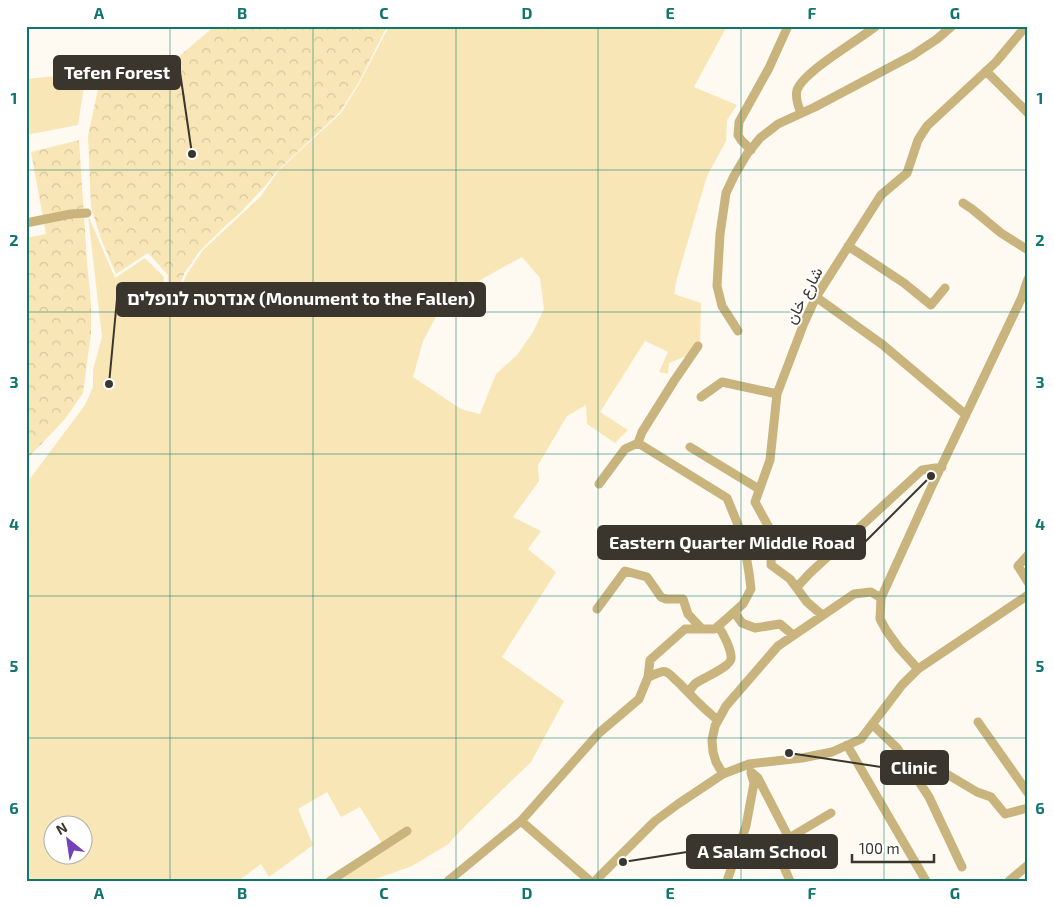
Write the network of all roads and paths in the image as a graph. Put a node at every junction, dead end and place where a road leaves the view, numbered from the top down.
1 (788, 26) edge
2 (876, 26) edge
3 (952, 26) edge
4 (1026, 26) edge
5 (986, 71) junction
6 (801, 113) junction
7 (1028, 113) edge
8 (751, 150) junction
9 (963, 203) dead end
10 (87, 213) dead end
11 (26, 223) edge
12 (848, 246) junction
13 (1028, 250) edge
14 (1028, 279) edge
15 (945, 288) dead end
16 (816, 297) junction
17 (1025, 299) edge
18 (738, 331) dead end
19 (698, 346) dead end
20 (777, 394) junction
21 (701, 397) dead end
22 (966, 415) junction
23 (638, 443) junction
24 (690, 447) dead end
25 (942, 466) junction
26 (599, 484) dead end
27 (759, 489) junction
28 (1028, 555) edge
29 (1028, 582) edge
30 (796, 587) junction
31 (1028, 595) edge
32 (881, 598) junction
33 (597, 609) dead end
34 (734, 612) junction
35 (822, 616) junction
36 (718, 626) junction
37 (702, 629) junction
38 (793, 635) junction
39 (918, 669) junction
40 (648, 677) junction
41 (688, 692) junction
42 (718, 720) junction
43 (978, 722) dead end
44 (872, 724) junction
45 (847, 745) junction
46 (750, 768) junction
47 (945, 773) dead end
48 (723, 774) junction
49 (1028, 793) edge
50 (1028, 808) edge
51 (831, 813) dead end
52 (521, 821) junction
53 (407, 830) dead end
54 (789, 838) junction
55 (1028, 865) edge
56 (962, 867) dead end
57 (1028, 871) edge
58 (330, 880) edge
59 (448, 881) edge
60 (590, 881) edge
61 (596, 881) edge
62 (727, 881) edge
63 (790, 881) edge
64 (926, 881) edge
65 (1009, 881) edge
66 (1017, 881) edge

1 - 8 street
2 - 6 street
3 - 6 street
4 - 5 street, شارع خان
5 - 7 street
5 - 12 street, شارع خان
6 - 8 street
8 - 18 street
9 - 13 street
10 - 11 street
12 - 15 street
12 - 16 street, شارع خان
14 - 17 street
16 - 20 street, شارع خان
16 - 22 street
17 - 22 street
19 - 23 street
20 - 21 street
20 - 27 street, شارع خان
22 - 25 street
23 - 26 street
23 - 34 street
24 - 27 street
25 - 30 street
25 - 32 street
27 - 30 street, شارع خان
28 - 29 street
30 - 35 street, شارع خان
31 - 39 street
32 - 35 street
32 - 39 street
33 - 37 street
34 - 36 street
34 - 38 street
35 - 38 street
36 - 37 street
36 - 41 street
37 - 40 street
38 - 42 street
39 - 44 street
40 - 41 street
40 - 52 street
41 - 42 street
42 - 48 street
43 - 49 street
44 - 45 street
44 - 56 street
45 - 46 street
45 - 64 street
46 - 48 street
46 - 54 street
46 - 62 street
47 - 50 street
48 - 61 street
51 - 54 street
52 - 59 street
52 - 60 street
53 - 58 street
54 - 63 street
55 - 65 street
57 - 66 street

